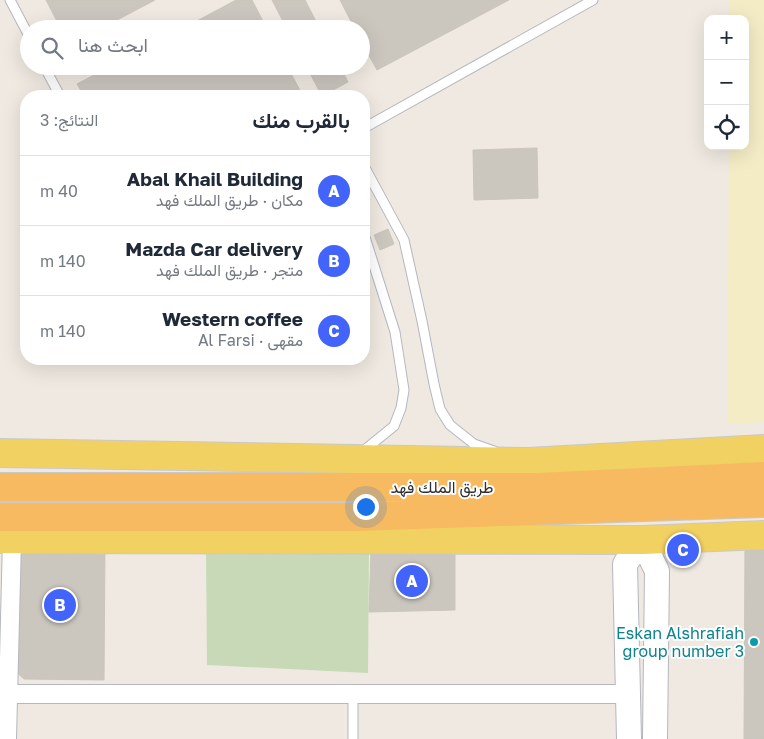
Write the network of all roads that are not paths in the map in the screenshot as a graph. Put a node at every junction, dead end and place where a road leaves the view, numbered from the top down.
1 (10, 0) edge
2 (593, 0) edge
3 (21, 20) edge
4 (49, 75) edge
5 (57, 90) edge
6 (370, 125) edge
7 (370, 177) edge
8 (370, 253) edge
9 (764, 449) edge
10 (0, 453) edge
11 (353, 460) junction
12 (528, 462) junction
13 (764, 476) edge
14 (0, 487) edge
15 (764, 503) edge
16 (352, 529) junction
17 (4, 532) edge
18 (764, 534) edge
19 (642, 540) junction
20 (8, 694) junction
21 (628, 694) junction
22 (353, 695) junction
23 (7, 739) edge
24 (353, 739) edge
25 (629, 739) edge
26 (655, 739) edge

1 - 3 lane
2 - 6 lane
4 - 5 lane
7 - 12 lane
8 - 11 lane
9 - 12 main road
10 - 11 main road
11 - 12 main road
13 - 14 highway, طريق الملك فهد
15 - 16 highway, طريق الملك فهد
16 - 17 highway, طريق الملك فهد
16 - 19 main road
17 - 20 street
18 - 19 main road
19 - 21 main road
19 - 26 main road
20 - 22 street
20 - 23 street
21 - 22 street
21 - 25 main road
22 - 24 lane

